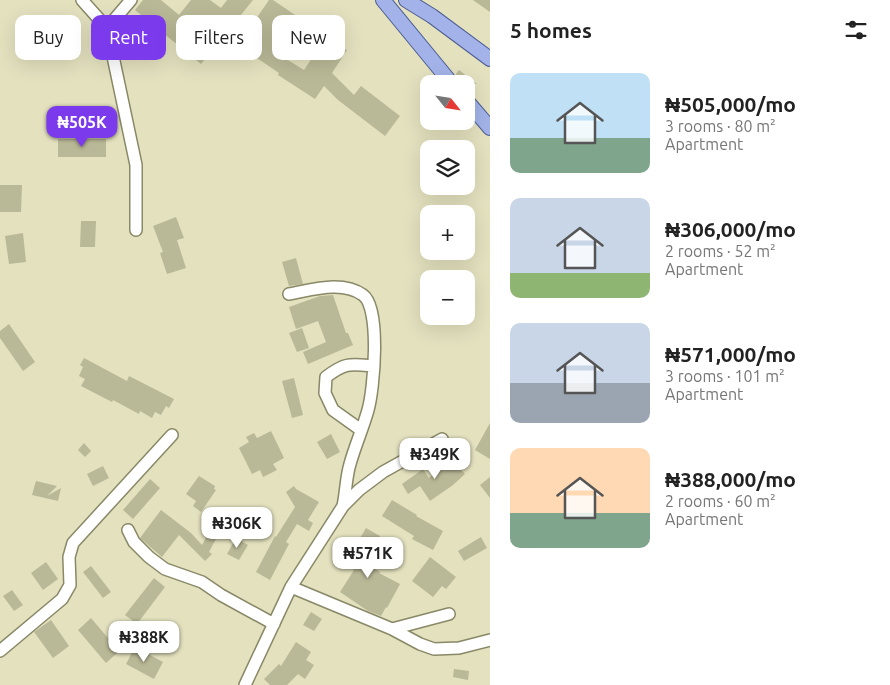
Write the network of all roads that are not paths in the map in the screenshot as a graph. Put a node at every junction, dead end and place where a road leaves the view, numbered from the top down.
1 (82, 0) edge
2 (131, 0) edge
3 (383, 0) edge
4 (406, 0) edge
5 (95, 15) edge
6 (118, 15) edge
7 (490, 59) edge
8 (114, 60) edge
9 (445, 75) edge
10 (475, 110) edge
11 (490, 128) edge
12 (136, 230) dead end
13 (289, 294) dead end
14 (374, 366) junction
15 (361, 430) junction
16 (172, 435) dead end
17 (442, 439) dead end
18 (343, 506) junction
19 (128, 530) dead end
20 (291, 587) junction
21 (449, 614) dead end
22 (274, 624) junction
23 (392, 629) junction
24 (490, 640) edge
25 (0, 651) edge
26 (245, 685) edge

1 - 5 street
2 - 6 street
3 - 9 main road
4 - 7 main road
8 - 12 street
10 - 11 main road
13 - 14 street
14 - 15 street
14 - 15 street
15 - 18 street
16 - 25 street
17 - 18 street
18 - 20 street
19 - 22 street
20 - 22 street
20 - 23 street
21 - 23 street
22 - 26 street
23 - 24 street

